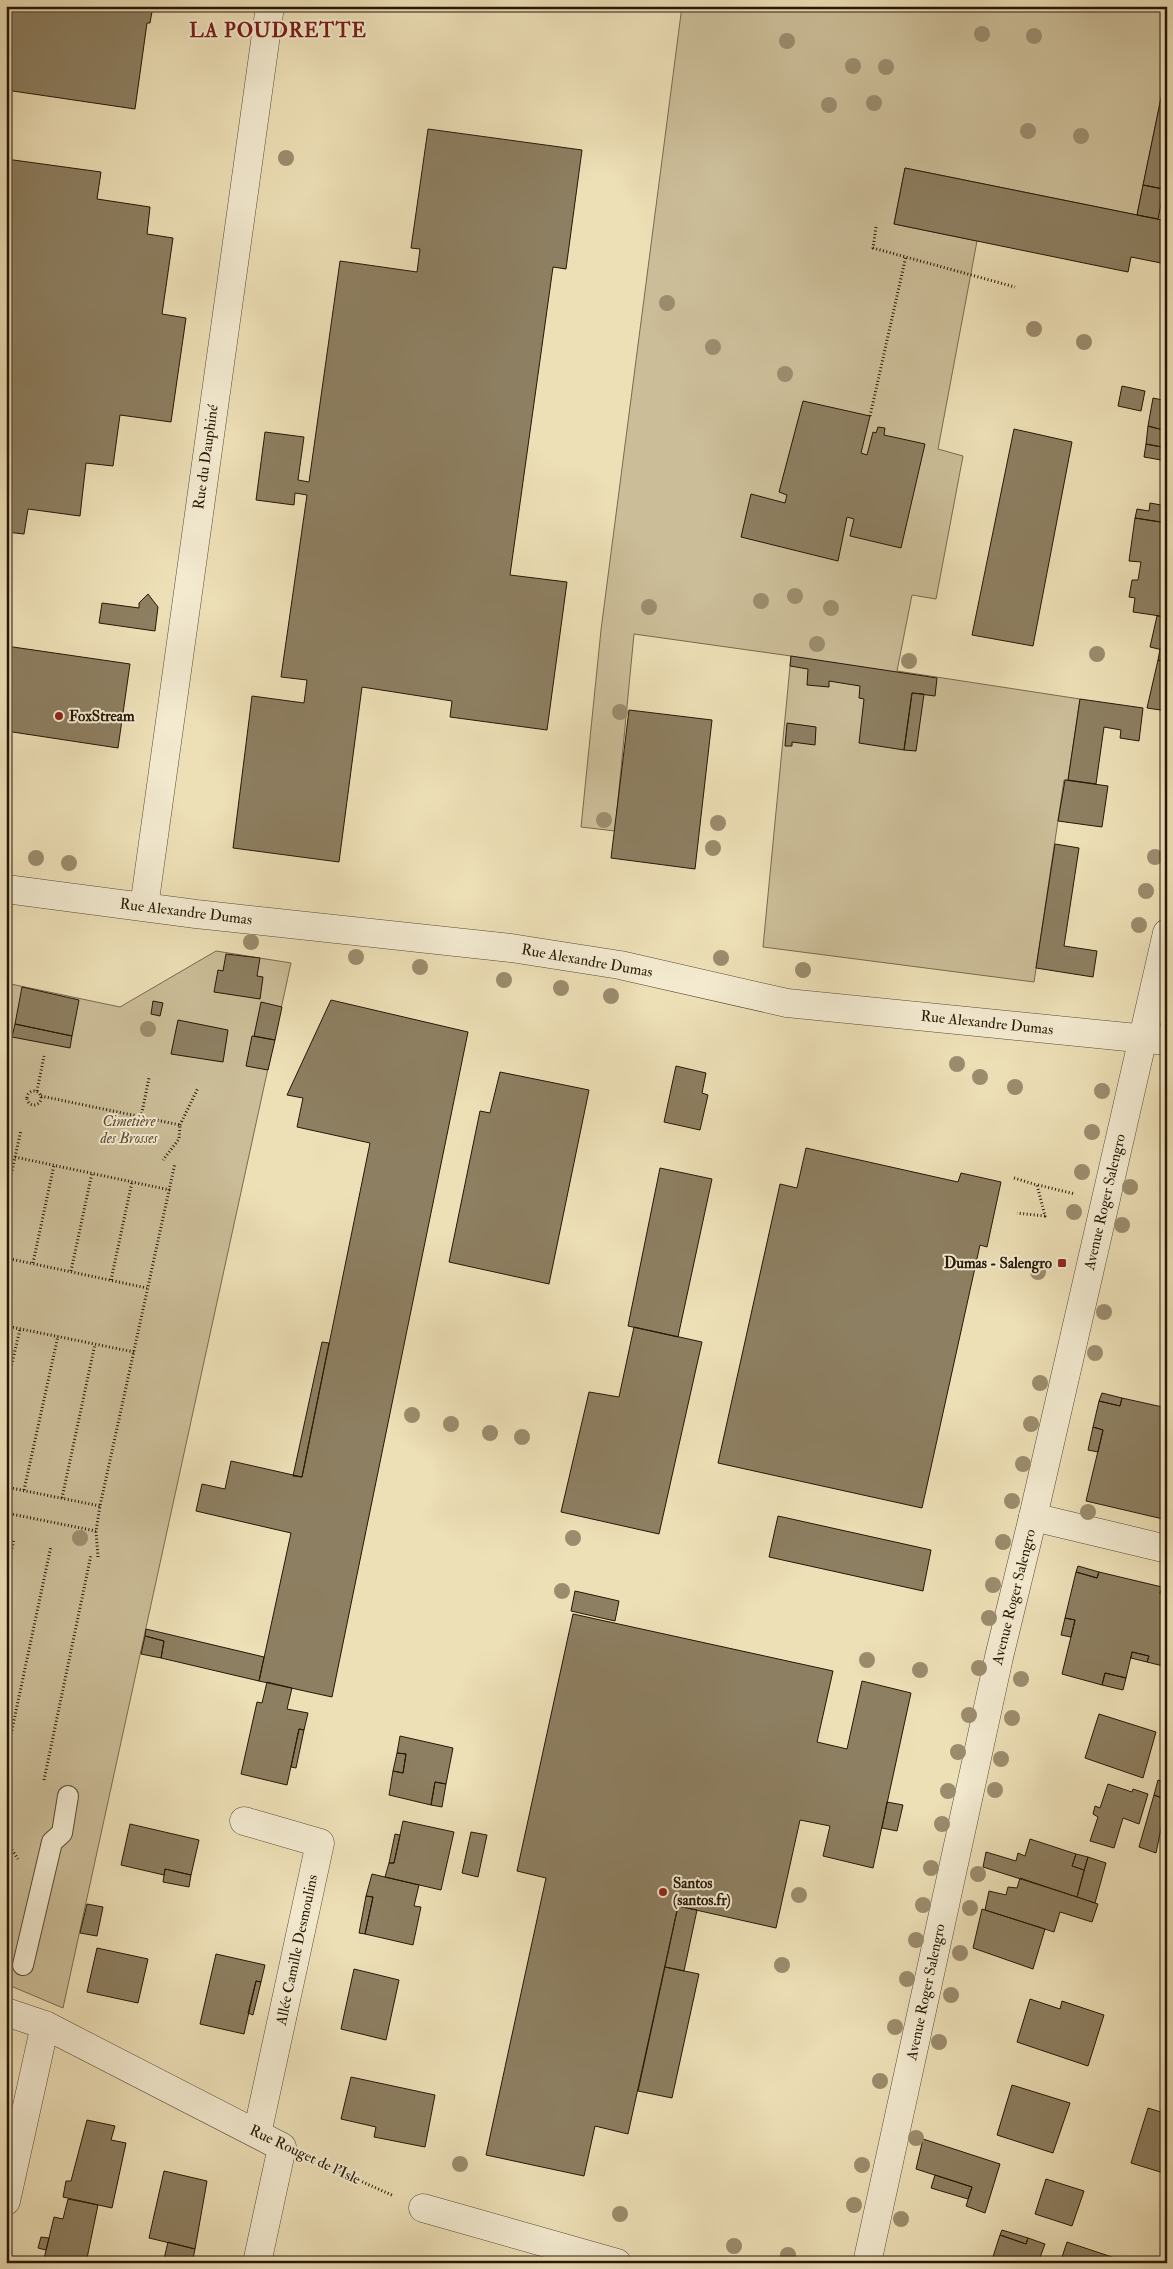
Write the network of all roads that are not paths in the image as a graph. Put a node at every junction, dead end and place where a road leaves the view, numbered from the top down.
1 (270, 6) edge
2 (6, 889) edge
3 (144, 907) junction
4 (1167, 933) edge
5 (1155, 1040) edge
6 (1033, 1517) junction
7 (1167, 1549) edge
8 (68, 1796) dead end
9 (244, 1822) dead end
10 (23, 1965) dead end
11 (6, 2012) edge
12 (45, 2025) junction
13 (257, 2134) junction
14 (6, 2201) edge
15 (423, 2208) road end
16 (257, 2263) edge
17 (617, 2263) edge
18 (867, 2263) edge

1 - 3 street, Rue du Dauphiné
2 - 3 street, Rue Alexandre Dumas
3 - 5 street, Rue Alexandre Dumas
4 - 5 street, Avenue Roger Salengro
5 - 6 street, Avenue Roger Salengro
6 - 7 street
6 - 18 street, Avenue Roger Salengro
8 - 10 lane
9 - 13 street, Allée Camille Desmoulins
11 - 12 street, Rue Rouget de l'Isle
12 - 13 street, Rue Rouget de l'Isle
12 - 14 street
13 - 16 street, Rue Rouget de l'Isle
15 - 17 street

